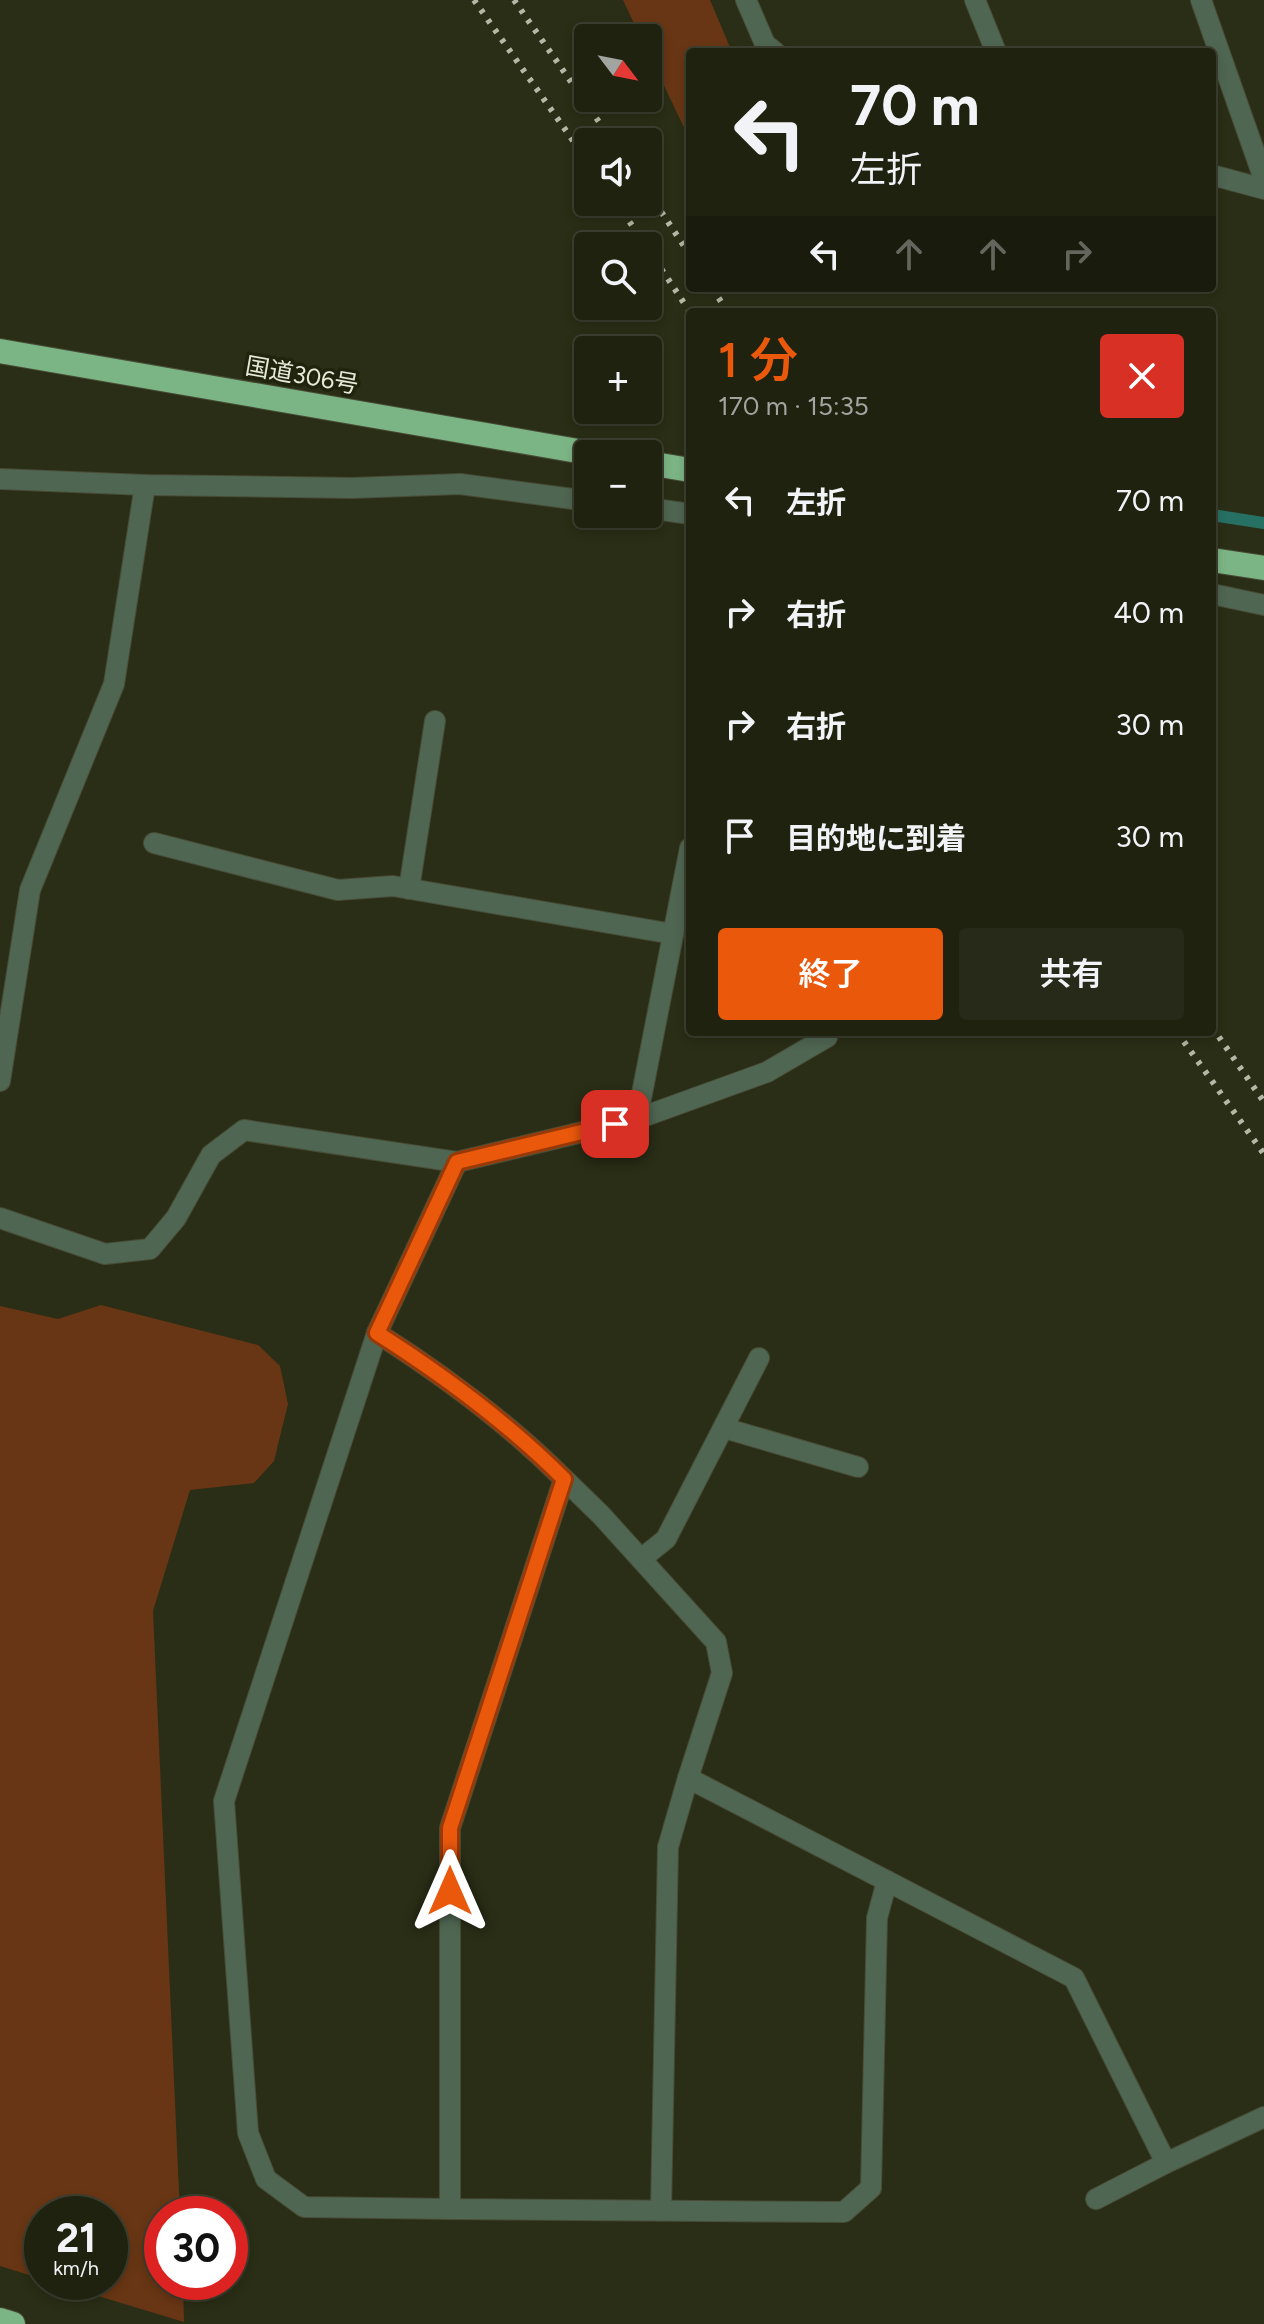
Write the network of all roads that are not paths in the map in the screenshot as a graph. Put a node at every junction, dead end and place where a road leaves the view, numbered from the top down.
1 (746, 0) edge
2 (975, 0) edge
3 (1201, 0) edge
4 (770, 48) edge
5 (994, 48) edge
6 (1216, 176) edge
7 (1264, 179) edge
8 (1264, 189) edge
9 (0, 351) edge
10 (574, 450) edge
11 (662, 465) edge
12 (686, 469) edge
13 (0, 479) edge
14 (145, 485) junction
15 (574, 499) edge
16 (662, 510) edge
17 (686, 513) edge
18 (1216, 561) edge
19 (1264, 568) edge
20 (1216, 595) edge
21 (1264, 605) edge
22 (435, 721) dead end
23 (154, 843) dead end
24 (686, 868) edge
25 (409, 889) junction
26 (673, 934) junction
27 (827, 1036) edge
28 (0, 1081) edge
29 (637, 1119) junction
30 (457, 1162) junction
31 (0, 1218) edge
32 (377, 1333) junction
33 (759, 1358) dead end
34 (724, 1428) junction
35 (858, 1467) dead end
36 (564, 1479) junction
37 (641, 1559) junction
38 (688, 1778) junction
39 (887, 1881) junction
40 (1264, 2117) edge
41 (1166, 2163) junction
42 (1096, 2199) dead end
43 (450, 2209) junction
44 (661, 2210) junction
45 (0, 2320) edge
46 (13, 2324) edge

1 - 4 street
2 - 5 street
3 - 7 street
6 - 8 street
9 - 10 highway, 国道306号
11 - 12 highway
13 - 14 street
14 - 15 street
14 - 28 street
16 - 17 street
18 - 19 highway
20 - 21 street
22 - 25 street
23 - 25 street
24 - 26 street
25 - 26 street
26 - 29 street
27 - 29 street
29 - 30 street
30 - 31 street
30 - 32 street
32 - 36 street
32 - 43 street
33 - 34 street
34 - 35 street
34 - 37 street
36 - 37 street
36 - 43 street
37 - 38 street
38 - 39 street
38 - 44 street
39 - 41 street
39 - 44 street
40 - 41 street
41 - 42 street
43 - 44 street
45 - 46 highway

